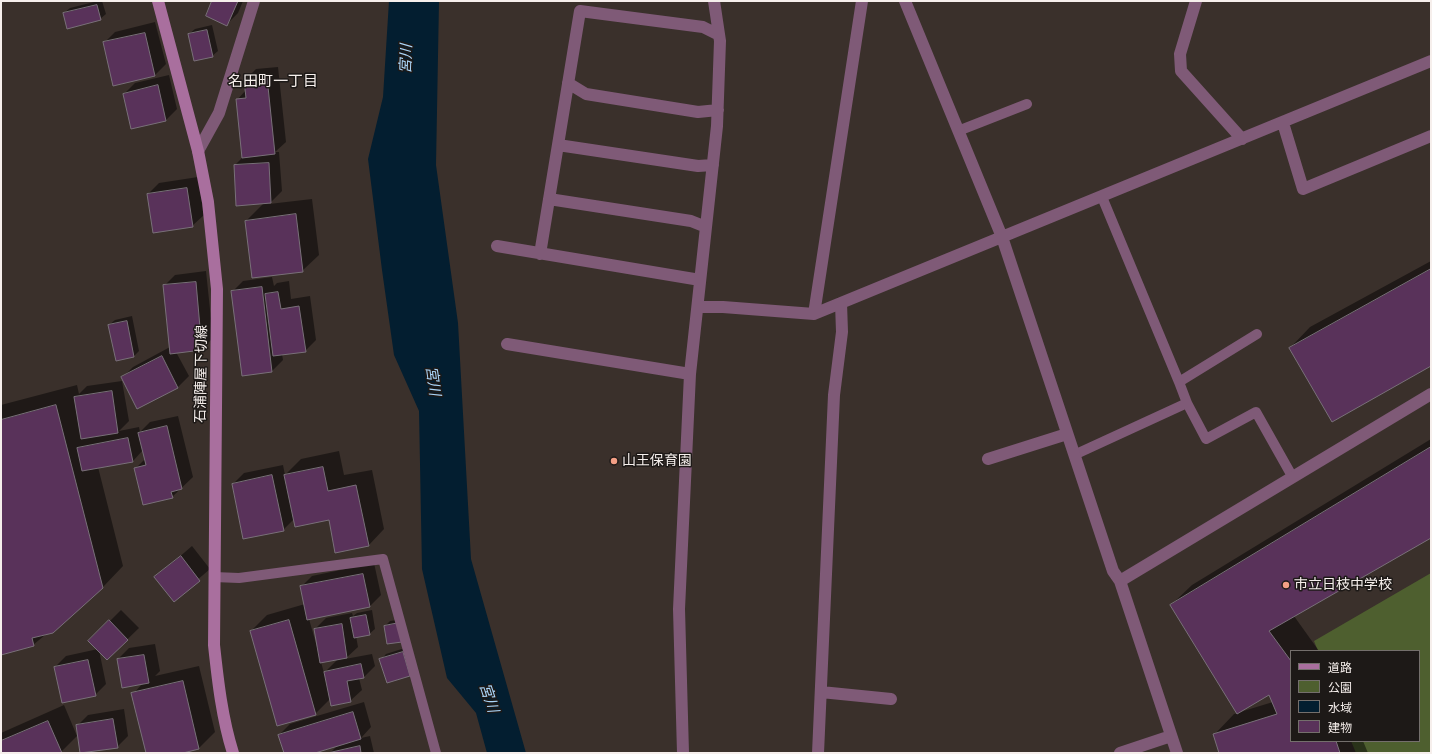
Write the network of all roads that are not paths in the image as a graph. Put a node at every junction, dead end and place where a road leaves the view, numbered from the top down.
1 (158, 1) edge
2 (254, 1) edge
3 (714, 1) edge
4 (862, 1) edge
5 (905, 1) edge
6 (1196, 1) edge
7 (719, 35) junction
8 (1431, 61) edge
9 (568, 83) junction
10 (1027, 104) dead end
11 (718, 110) junction
12 (1283, 123) junction
13 (958, 131) junction
14 (1431, 136) edge
15 (1242, 139) junction
16 (558, 145) junction
17 (198, 151) junction
18 (713, 165) junction
19 (1102, 197) junction
20 (550, 199) junction
21 (706, 227) junction
22 (1002, 237) junction
23 (497, 246) dead end
24 (540, 254) junction
25 (700, 280) junction
26 (841, 303) junction
27 (698, 307) junction
28 (814, 314) junction
29 (1257, 334) dead end
30 (507, 344) dead end
31 (690, 374) junction
32 (1179, 382) junction
33 (1431, 394) edge
34 (1188, 403) junction
35 (1067, 434) junction
36 (1074, 455) junction
37 (988, 459) dead end
38 (1292, 476) junction
39 (214, 577) junction
40 (1120, 581) junction
41 (821, 692) junction
42 (890, 699) dead end
43 (1172, 736) junction
44 (232, 753) edge
45 (436, 753) edge
46 (683, 753) edge
47 (818, 753) edge
48 (1120, 753) edge
49 (1177, 753) edge

1 - 17 main road, 石浦陣屋下切線
2 - 17 street
3 - 7 street
4 - 28 street
5 - 13 street
6 - 15 street
7 - 9 street
7 - 11 street
8 - 12 street
9 - 11 street
9 - 16 street
10 - 13 lane
11 - 18 street
12 - 14 street
12 - 15 street
13 - 22 street
15 - 19 street
16 - 18 street
16 - 20 street
17 - 39 main road, 石浦陣屋下切線
18 - 21 street
19 - 22 street
19 - 32 lane
20 - 21 street
20 - 24 street
21 - 25 street
22 - 26 street
22 - 35 street
23 - 24 street
24 - 25 street
25 - 27 street
26 - 28 street
26 - 41 street
27 - 28 street
27 - 31 street
29 - 32 lane
30 - 31 street
31 - 46 street
32 - 34 lane
33 - 38 street
34 - 36 lane
34 - 38 lane
35 - 36 street
35 - 37 street
36 - 40 street
38 - 40 street
39 - 44 main road, 石浦陣屋下切線
39 - 45 lane
40 - 43 street
41 - 42 street
41 - 47 street
43 - 48 street
43 - 49 street

